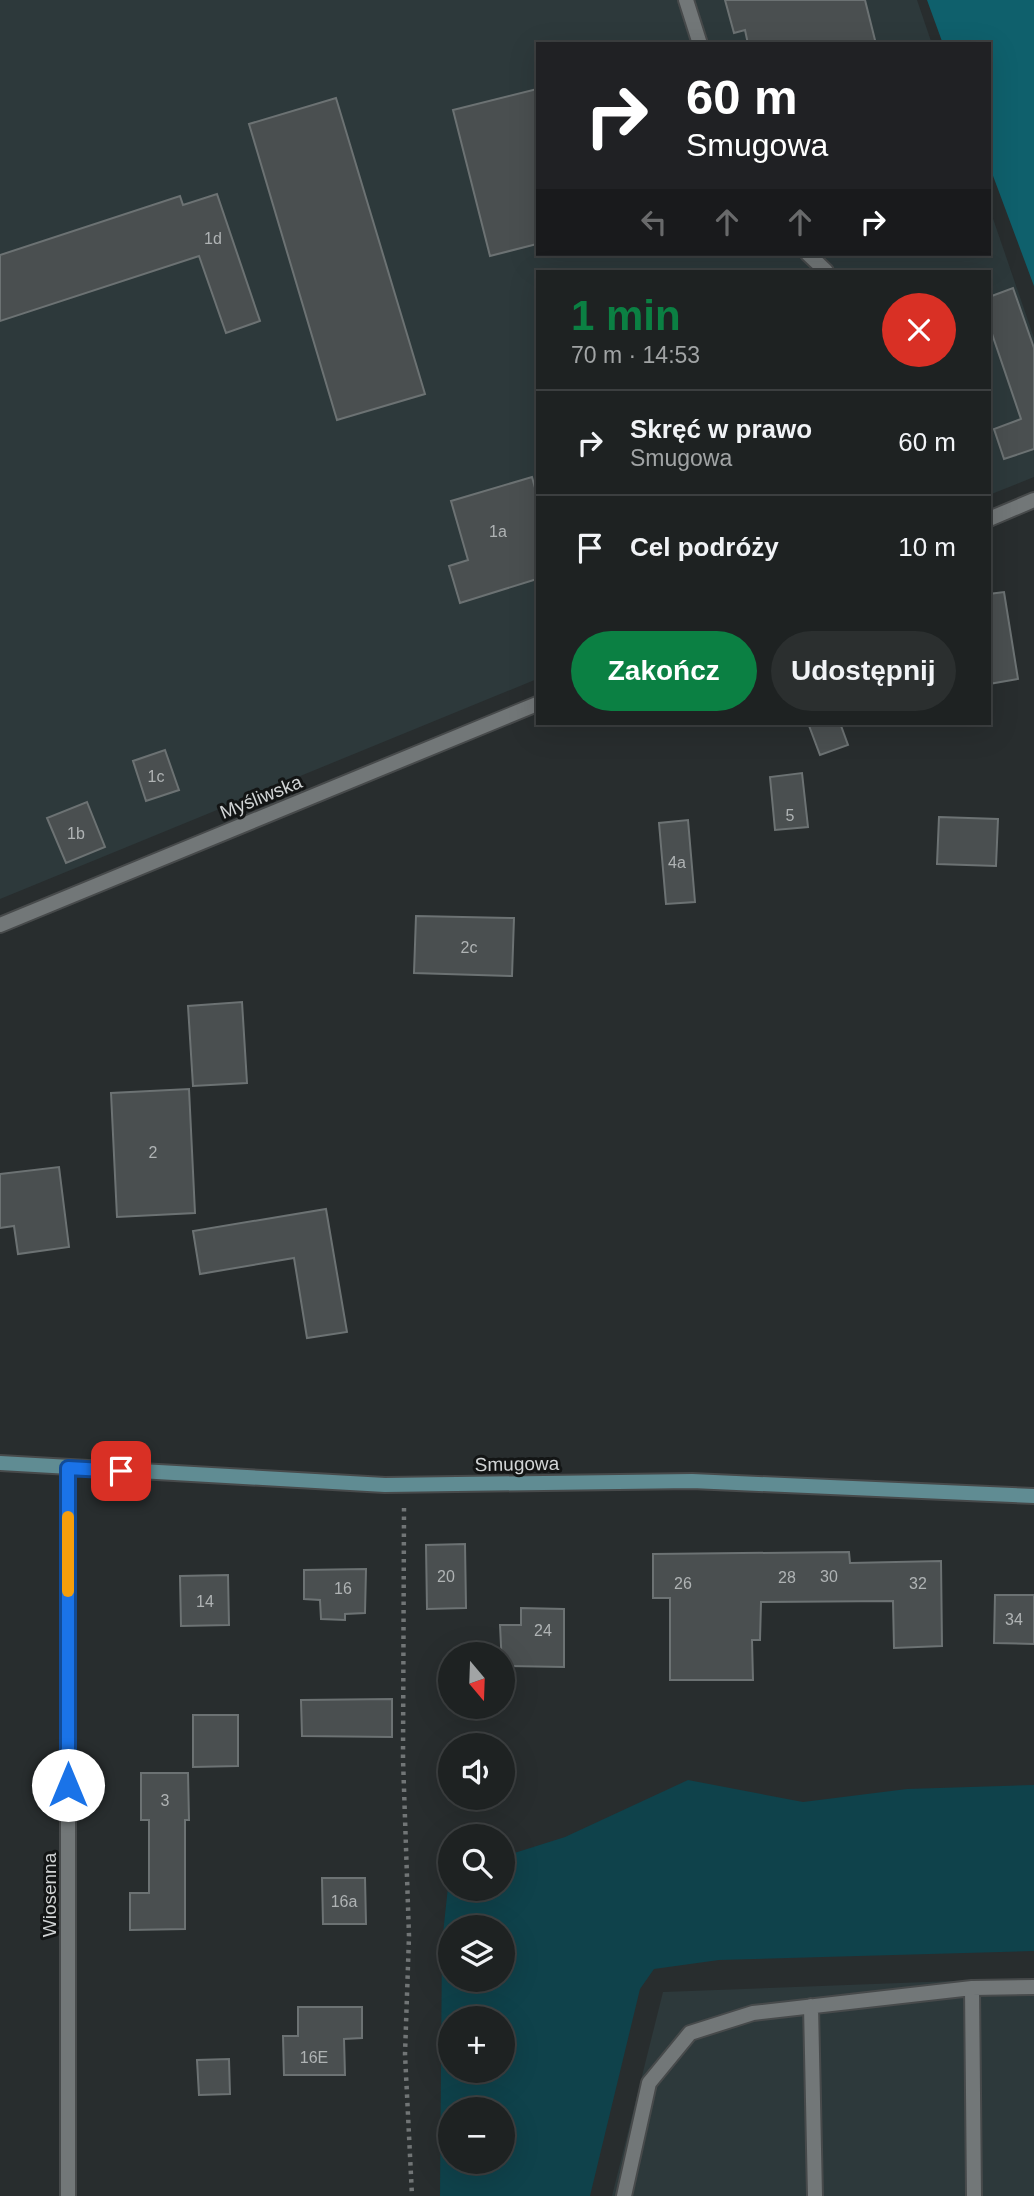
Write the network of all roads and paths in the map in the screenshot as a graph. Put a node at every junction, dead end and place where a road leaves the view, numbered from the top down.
1 (686, 0) edge
2 (699, 42) edge
3 (810, 256) edge
4 (825, 270) edge
5 (1034, 500) edge
6 (991, 518) edge
7 (536, 704) edge
8 (0, 925) edge
9 (0, 1463) edge
10 (68, 1468) junction
11 (404, 1485) junction
12 (1034, 1496) edge
13 (1034, 1987) edge
14 (972, 1988) junction
15 (811, 2006) junction
16 (68, 2196) edge
17 (412, 2196) edge
18 (624, 2196) edge
19 (815, 2196) edge
20 (974, 2196) edge

1 - 2 street
3 - 4 street
5 - 6 street
7 - 8 street, Myśliwska
9 - 10 street, Smugowa
10 - 11 street, Smugowa
10 - 16 street, Wiosenna
11 - 12 street, Smugowa
11 - 17 path
13 - 14 street
14 - 15 street
14 - 20 street
15 - 18 street
15 - 19 street

